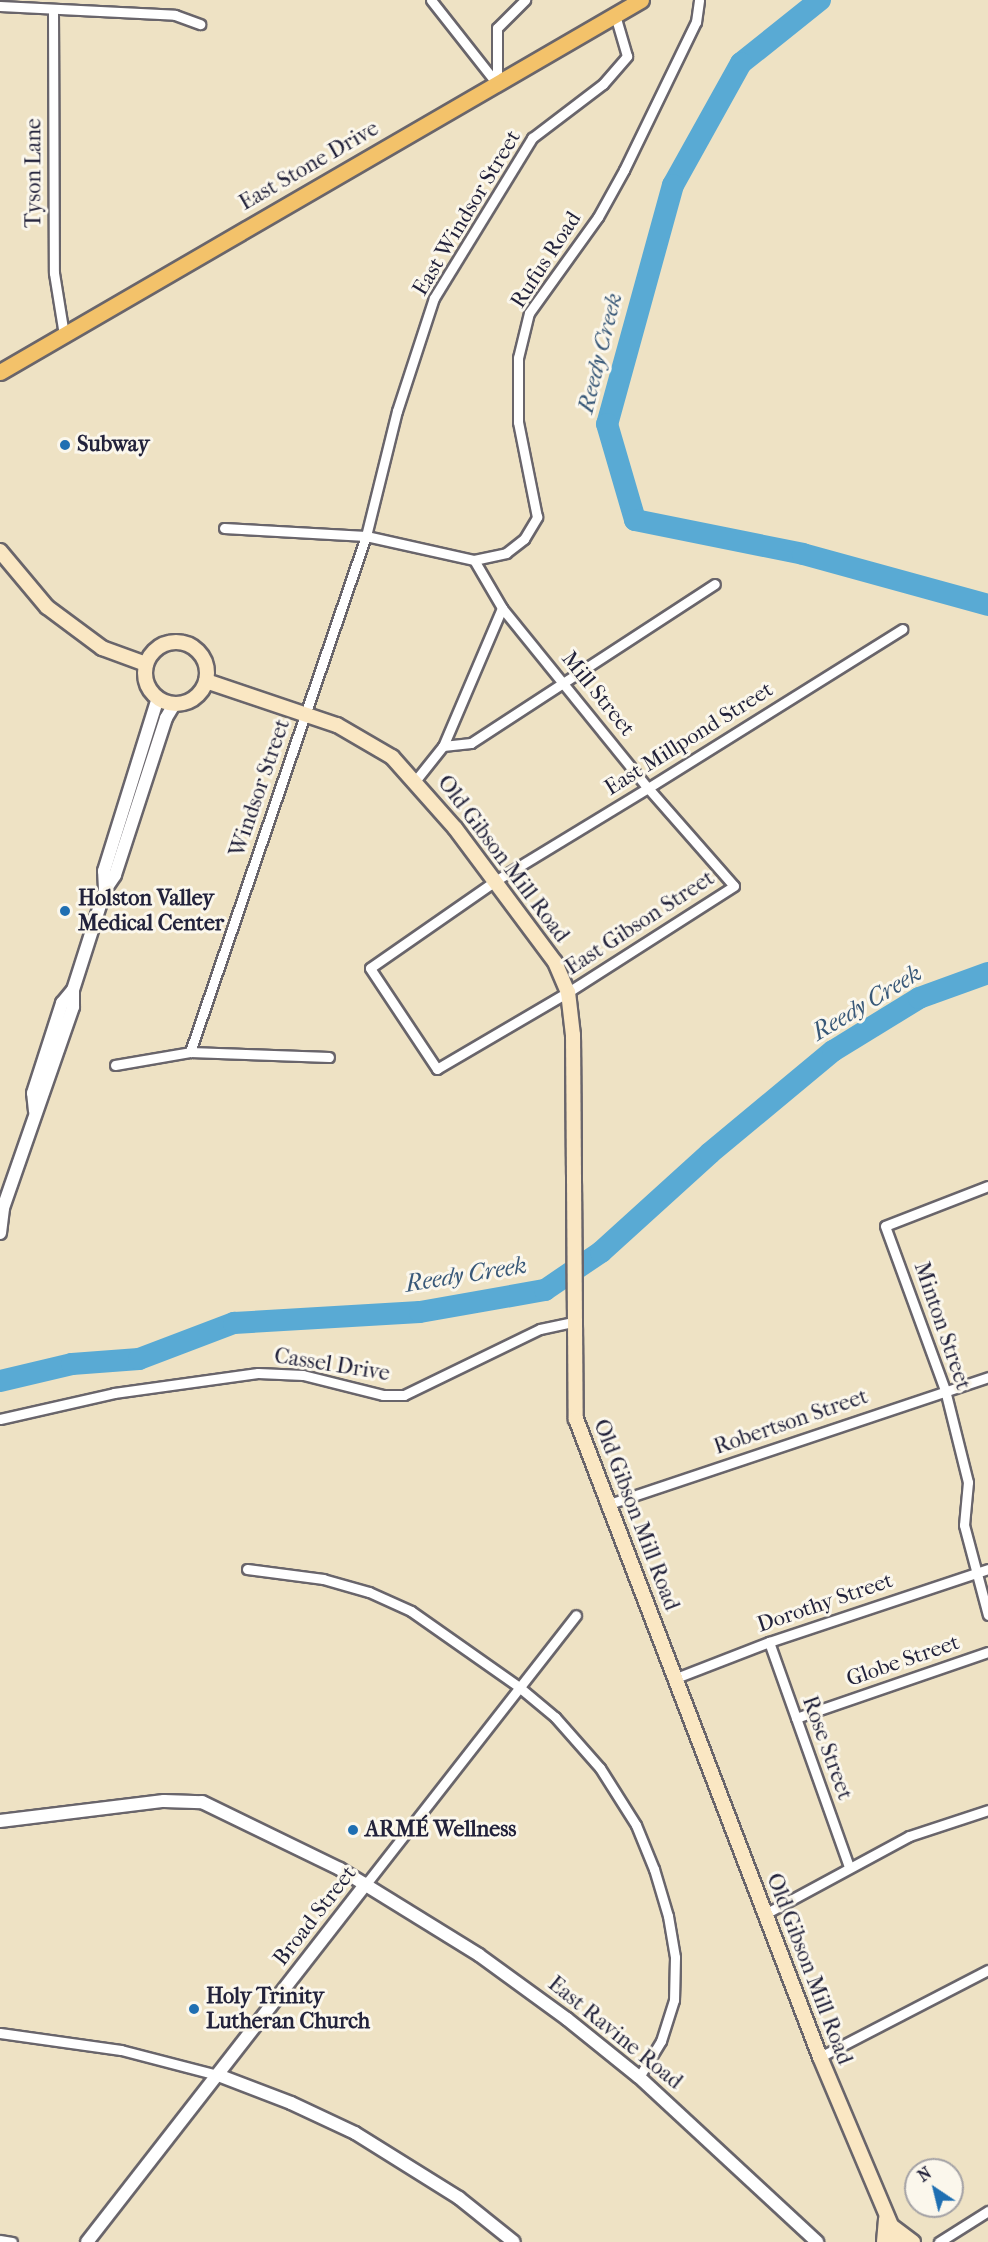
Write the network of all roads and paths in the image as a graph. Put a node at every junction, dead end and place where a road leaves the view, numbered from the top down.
1 (431, 0) edge
2 (525, 0) edge
3 (641, 0) edge
4 (699, 0) edge
5 (0, 6) edge
6 (53, 10) junction
7 (615, 15) junction
8 (200, 24) dead end
9 (497, 84) junction
10 (64, 335) junction
11 (0, 372) edge
12 (224, 528) dead end
13 (366, 536) junction
14 (0, 551) edge
15 (474, 560) junction
16 (715, 584) dead end
17 (502, 608) junction
18 (902, 629) dead end
19 (146, 664) junction
20 (206, 681) junction
21 (564, 681) junction
22 (158, 698) junction
23 (175, 703) junction
24 (306, 714) junction
25 (442, 746) junction
26 (416, 780) junction
27 (648, 788) junction
28 (495, 881) junction
29 (734, 886) joint
30 (105, 890) junction
31 (568, 992) junction
32 (400, 1018) joint
33 (190, 1052) junction
34 (329, 1057) dead end
35 (115, 1065) dead end
36 (988, 1186) edge
37 (1, 1210) edge
38 (0, 1233) edge
39 (573, 1322) junction
40 (988, 1377) edge
41 (945, 1390) junction
42 (0, 1419) edge
43 (606, 1505) junction
44 (247, 1569) dead end
45 (988, 1569) edge
46 (974, 1573) junction
47 (576, 1615) dead end
48 (988, 1615) edge
49 (770, 1642) junction
50 (988, 1652) edge
51 (676, 1678) junction
52 (519, 1687) junction
53 (796, 1718) junction
54 (988, 1810) edge
55 (0, 1821) edge
56 (849, 1867) junction
57 (366, 1884) junction
58 (765, 1914) junction
59 (988, 1970) edge
60 (0, 2033) edge
61 (820, 2057) junction
62 (218, 2075) junction
63 (639, 2077) junction
64 (988, 2211) edge
65 (886, 2219) junction
66 (0, 2240) edge
67 (938, 2241) edge
68 (12, 2242) edge
69 (87, 2242) edge
70 (514, 2242) edge
71 (817, 2242) edge
72 (884, 2242) edge
73 (898, 2242) edge
74 (913, 2242) edge

1 - 9 street
2 - 9 street
3 - 7 highway, East Stone Drive
4 - 15 street, Rufus Road
5 - 6 street
6 - 8 street
6 - 10 street, Tyson Lane
7 - 9 highway, East Stone Drive
7 - 13 street, East Windsor Street
9 - 10 highway, East Stone Drive
10 - 11 highway, East Stone Drive
12 - 13 street
13 - 15 street
13 - 24 street, Windsor Street
14 - 19 main road
15 - 17 street, Mill Street
16 - 21 street
17 - 21 street, Mill Street
17 - 25 street
18 - 27 street, East Millpond Street
19 - 20 main road
19 - 22 main road
20 - 23 main road
20 - 24 main road, Old Gibson Mill Road
21 - 25 street
21 - 27 street, Mill Street
22 - 23 main road
22 - 30 street
23 - 30 street
24 - 26 main road, Old Gibson Mill Road
24 - 33 street, Windsor Street
25 - 26 street
26 - 28 main road, Old Gibson Mill Road
27 - 28 street, East Millpond Street
27 - 29 street, Mill Street
28 - 31 main road, Old Gibson Mill Road
28 - 32 street, East Millpond Street
29 - 31 street, East Gibson Street
30 - 37 street
31 - 32 street, East Gibson Street
31 - 39 main road, Old Gibson Mill Road
33 - 34 street
33 - 35 street
36 - 41 street, Minton Street
37 - 38 street
39 - 42 street, Cassel Drive
39 - 43 main road, Old Gibson Mill Road
40 - 41 street, Robertson Street
41 - 43 street, Robertson Street
41 - 46 street, Minton Street
43 - 51 main road, Old Gibson Mill Road
44 - 52 street
45 - 46 street, Dorothy Street
46 - 48 street, Minton Street
46 - 49 street, Dorothy Street
47 - 52 street, Broad Street
49 - 51 street, Dorothy Street
49 - 53 street, Rose Street
50 - 53 street, Globe Street
51 - 58 main road, Old Gibson Mill Road
52 - 57 street, Broad Street
52 - 63 street
53 - 56 street, Rose Street
54 - 56 street
55 - 57 street, East Ravine Road
56 - 58 street
57 - 62 street, Broad Street
57 - 63 street, East Ravine Road
58 - 61 main road, Old Gibson Mill Road
59 - 61 street
60 - 62 street
61 - 65 main road, Old Gibson Mill Road
62 - 69 street, Broad Street
62 - 70 street
63 - 71 street, East Ravine Road
64 - 67 street
65 - 72 main road, Old Gibson Mill Road
65 - 73 main road, Old Gibson Mill Road
65 - 74 main road
66 - 68 street

